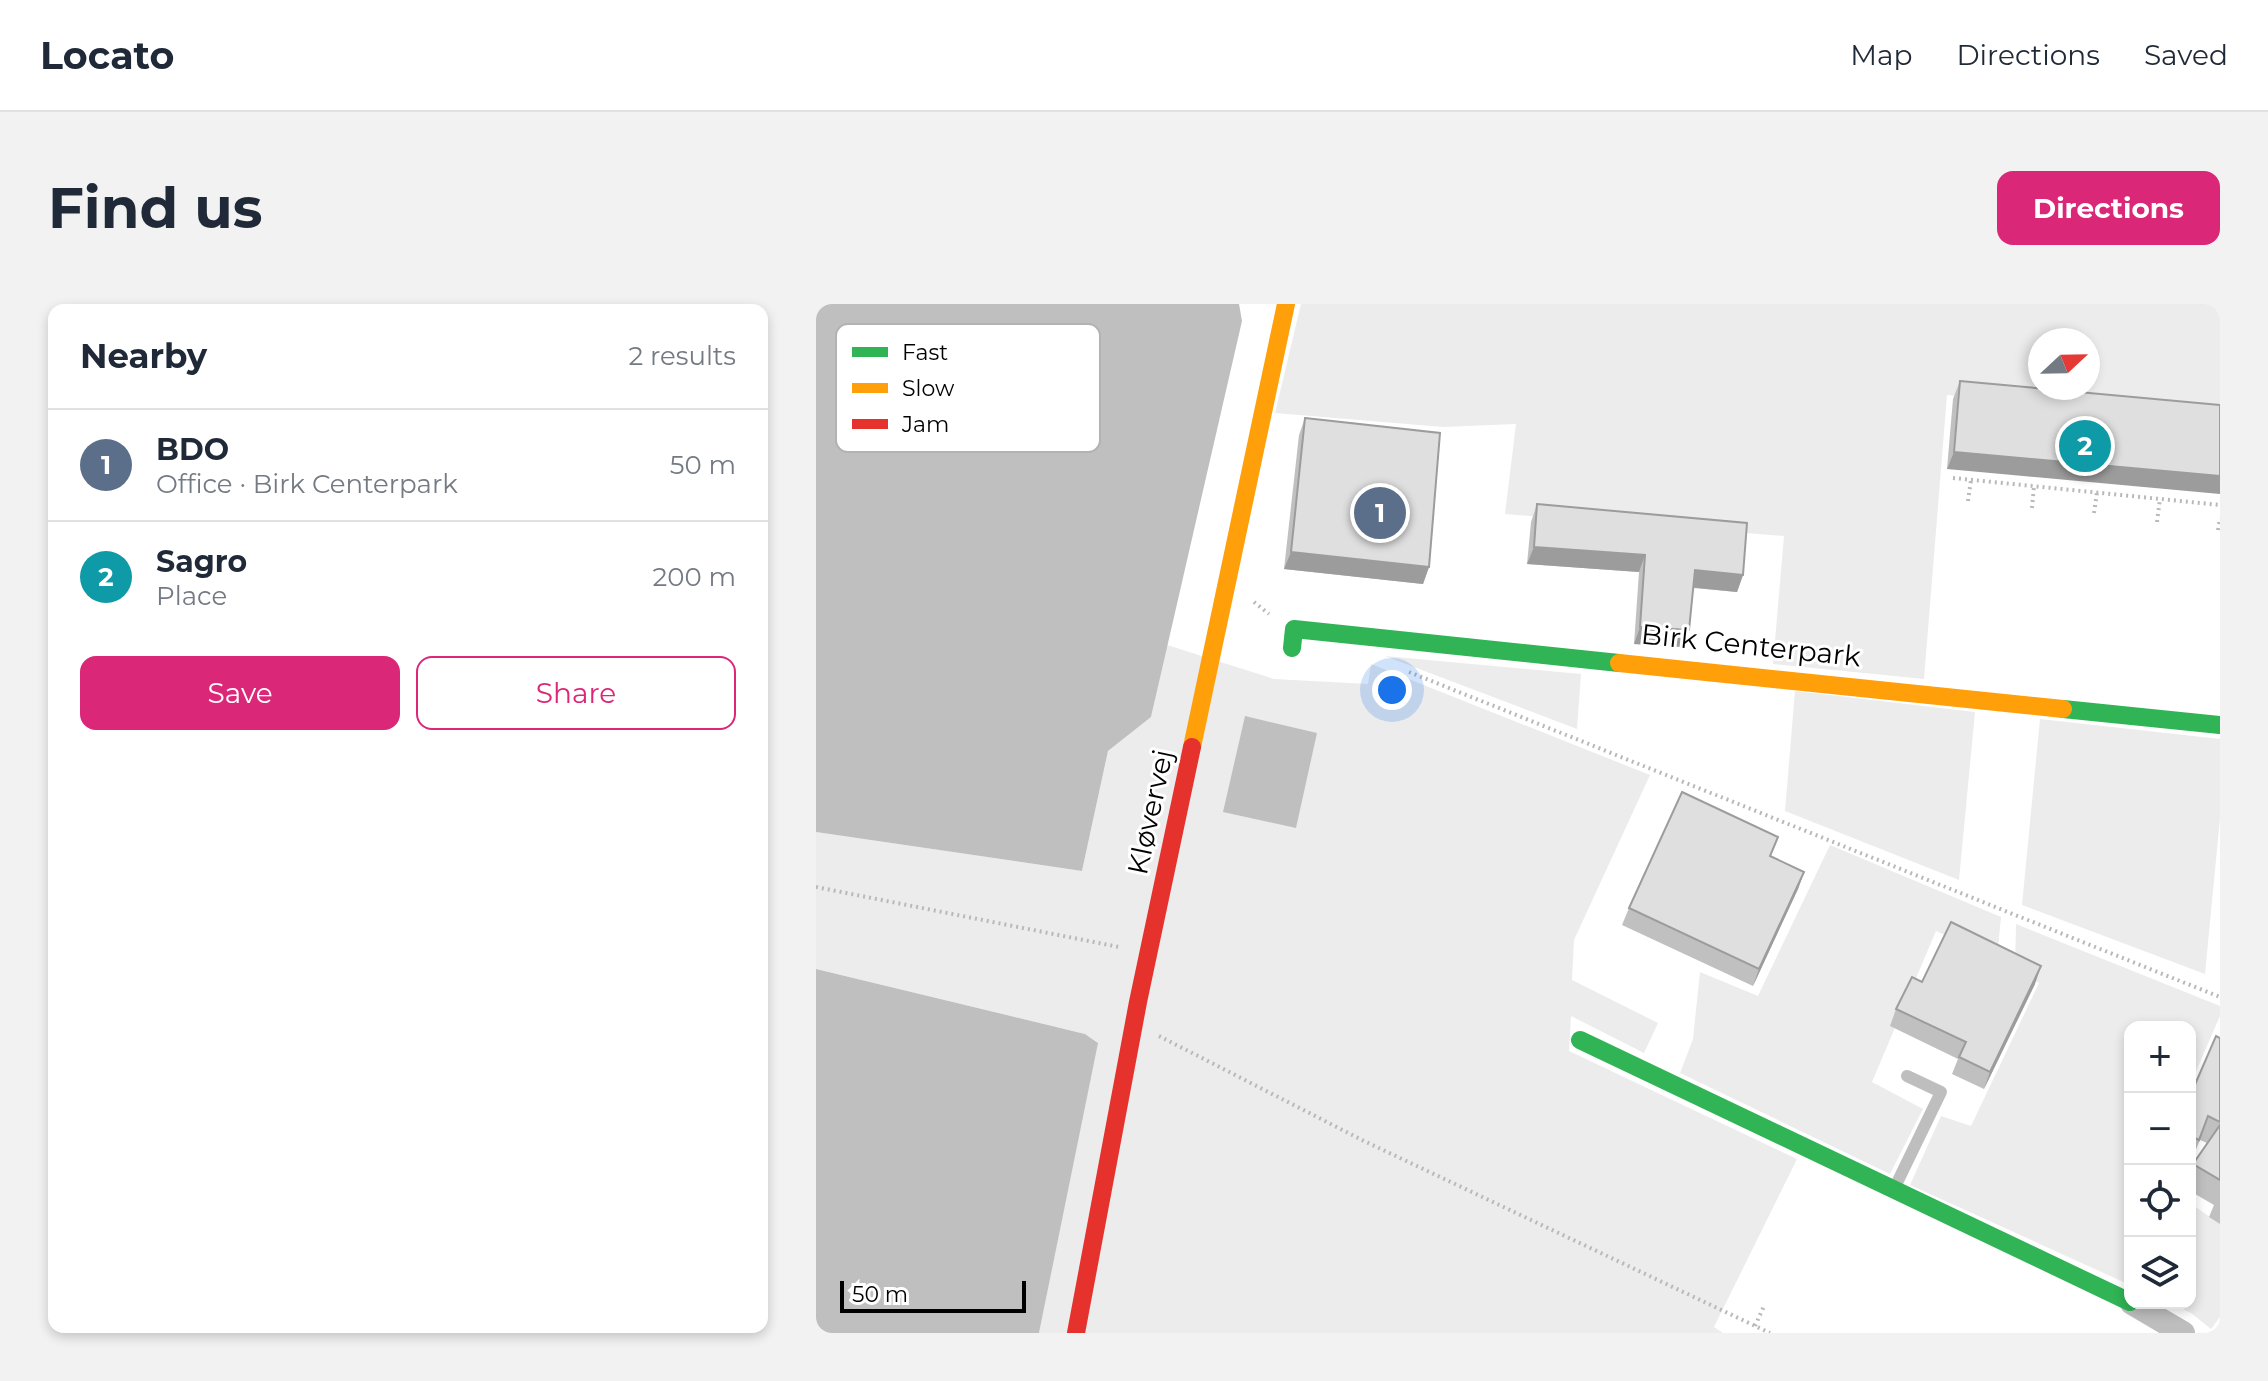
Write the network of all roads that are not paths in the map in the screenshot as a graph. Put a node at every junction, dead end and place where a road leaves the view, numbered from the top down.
1 (1286, 304) edge
2 (1292, 648) dead end
3 (2220, 725) edge
4 (1580, 1040) dead end
5 (1907, 1076) dead end
6 (1894, 1190) junction
7 (2124, 1300) edge
8 (2141, 1309) edge
9 (1076, 1333) edge
10 (2183, 1333) edge

1 - 9 street, Kløvervej
2 - 3 street, Birk Centerpark
4 - 6 street
5 - 6 lane
6 - 7 street
8 - 10 street

